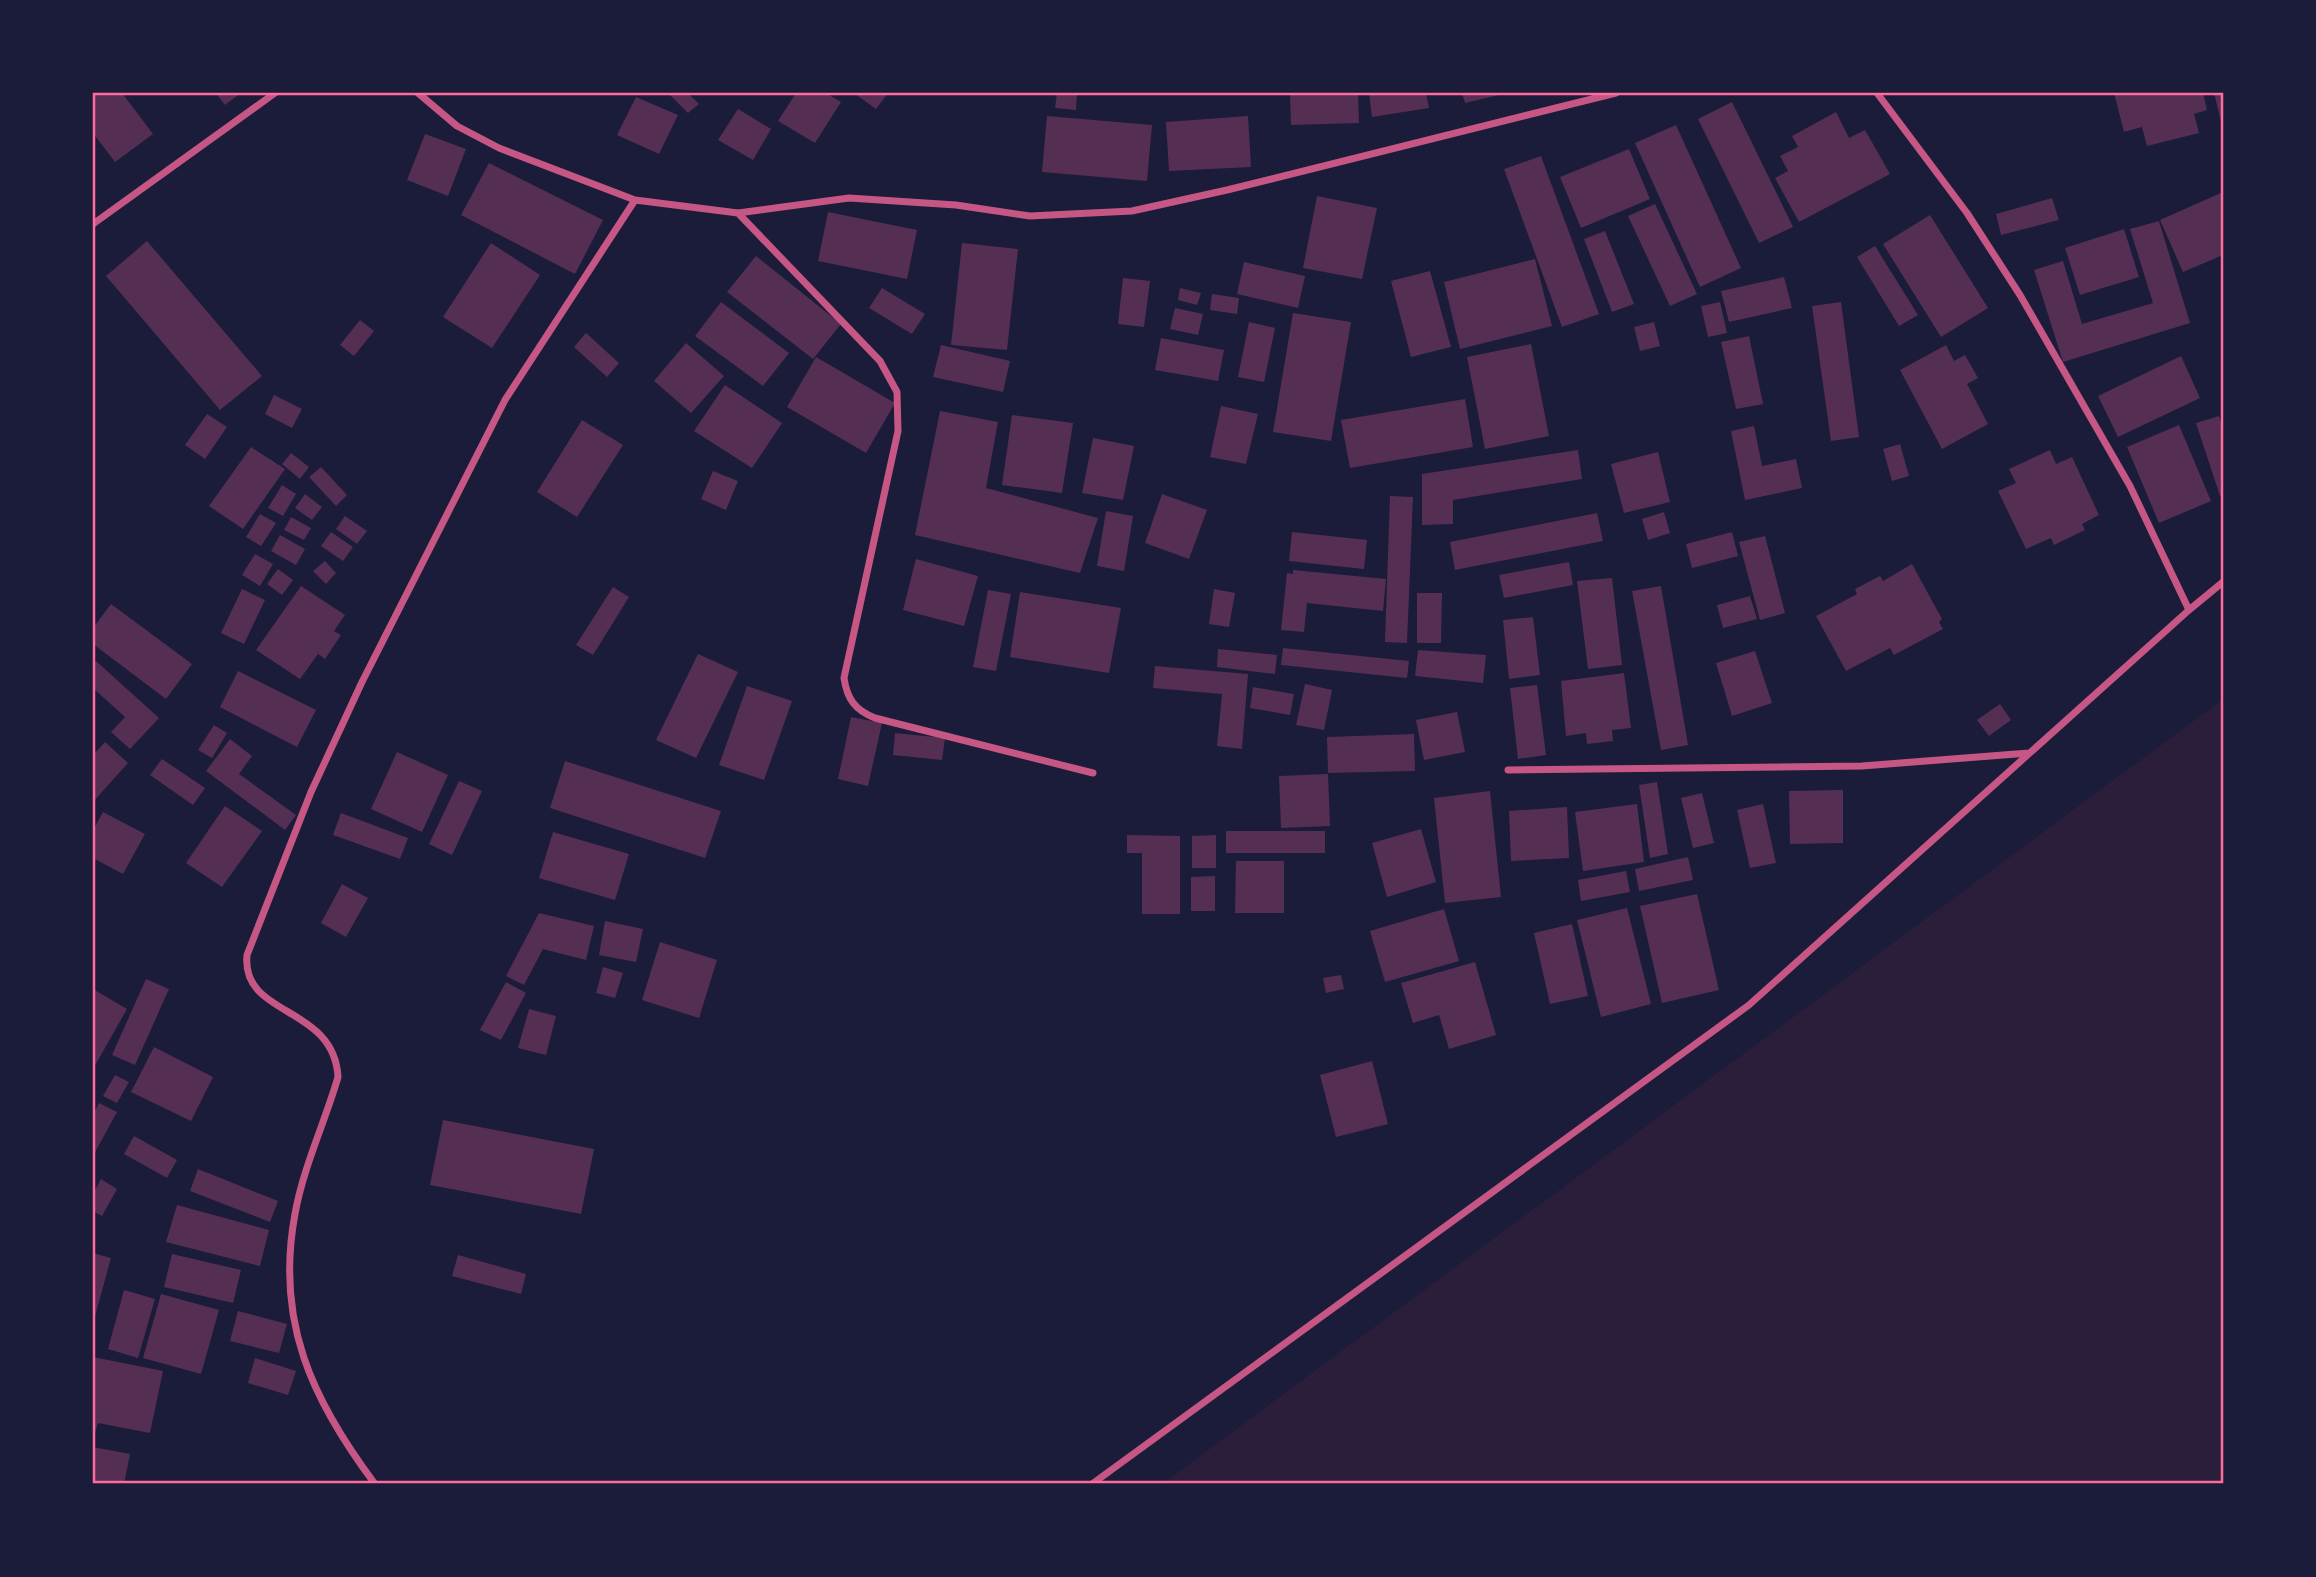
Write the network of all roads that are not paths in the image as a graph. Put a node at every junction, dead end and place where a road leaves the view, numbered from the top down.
1 (275, 93) edge
2 (418, 93) edge
3 (1616, 93) edge
4 (1877, 93) edge
5 (635, 200) junction
6 (738, 214) junction
7 (93, 224) edge
8 (2223, 582) edge
9 (2189, 610) junction
10 (2029, 752) junction
11 (1508, 770) dead end
12 (1093, 774) dead end
13 (375, 1484) edge
14 (1092, 1484) edge

1 - 7 street
2 - 5 street
3 - 6 street
4 - 9 street
5 - 6 street
5 - 13 street
6 - 12 street
8 - 9 street
9 - 10 street
10 - 11 street
10 - 14 street

